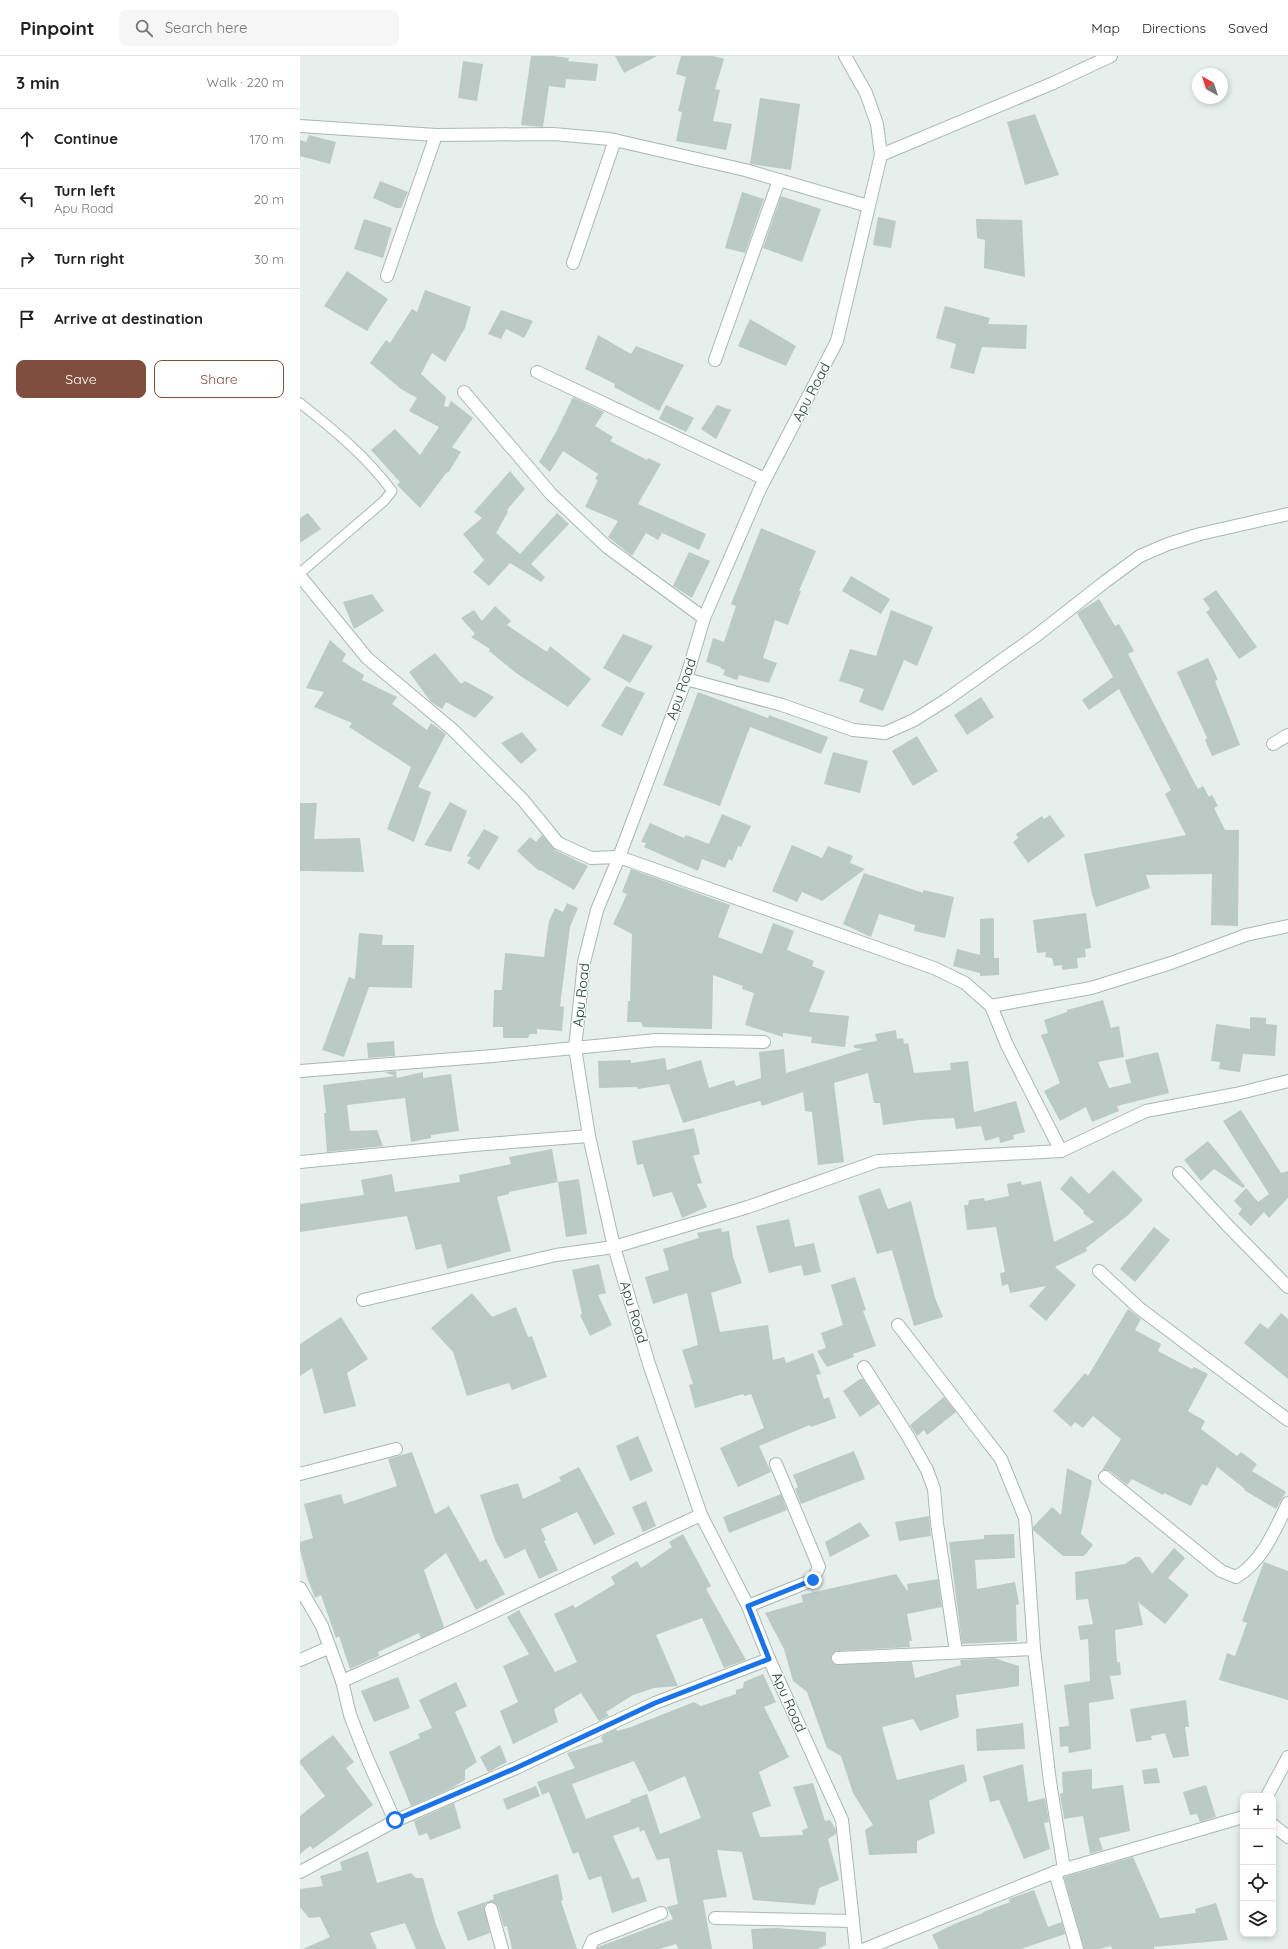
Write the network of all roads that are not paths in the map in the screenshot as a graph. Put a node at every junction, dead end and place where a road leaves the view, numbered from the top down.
1 (845, 56) edge
2 (1111, 56) edge
3 (300, 126) edge
4 (436, 135) junction
5 (615, 140) junction
6 (881, 155) junction
7 (779, 180) junction
8 (868, 206) junction
9 (573, 263) dead end
10 (387, 276) dead end
11 (715, 360) dead end
12 (537, 372) dead end
13 (464, 392) dead end
14 (300, 403) edge
15 (765, 479) junction
16 (1288, 514) edge
17 (300, 574) edge
18 (704, 618) junction
19 (686, 679) junction
20 (1288, 735) edge
21 (1273, 744) dead end
22 (620, 857) junction
23 (1288, 926) edge
24 (990, 1006) junction
25 (764, 1042) dead end
26 (575, 1048) junction
27 (300, 1071) edge
28 (1288, 1081) edge
29 (589, 1136) junction
30 (1061, 1150) junction
31 (300, 1162) edge
32 (1180, 1173) dead end
33 (614, 1247) junction
34 (1099, 1270) dead end
35 (1288, 1287) edge
36 (363, 1300) dead end
37 (898, 1326) dead end
38 (864, 1367) dead end
39 (1288, 1420) edge
40 (396, 1449) dead end
41 (776, 1464) dead end
42 (300, 1474) edge
43 (1105, 1477) dead end
44 (1288, 1503) edge
45 (701, 1515) junction
46 (300, 1588) edge
47 (748, 1606) junction
48 (328, 1648) junction
49 (1034, 1649) junction
50 (956, 1652) junction
51 (838, 1658) dead end
52 (769, 1659) junction
53 (300, 1660) edge
54 (342, 1681) junction
55 (1288, 1757) edge
56 (1269, 1793) edge
57 (1240, 1818) edge
58 (395, 1820) junction
59 (1276, 1827) edge
60 (1288, 1837) edge
61 (1060, 1871) junction
62 (300, 1872) edge
63 (490, 1909) dead end
64 (660, 1913) dead end
65 (715, 1918) dead end
66 (853, 1921) junction
67 (502, 1949) edge
68 (589, 1949) edge
69 (856, 1949) edge
70 (865, 1949) edge
71 (1077, 1949) edge

1 - 6 street, Apu Road
2 - 6 street
3 - 4 street
4 - 5 street
4 - 10 street
5 - 7 street
5 - 9 street
6 - 8 street, Apu Road
7 - 8 street
7 - 11 street
8 - 15 street, Apu Road
12 - 15 street
13 - 18 street
14 - 17 lane
15 - 18 street, Apu Road
16 - 19 street
17 - 22 street
18 - 19 street, Apu Road
19 - 22 street, Apu Road
20 - 21 street
22 - 24 street
22 - 26 street, Apu Road
23 - 24 street
24 - 30 street
25 - 26 street
26 - 27 street
26 - 29 street, Apu Road
28 - 30 street
29 - 31 street
29 - 33 street, Apu Road
30 - 33 street
32 - 35 street
33 - 36 street
33 - 45 street, Apu Road
34 - 39 street
37 - 49 street
38 - 50 street
40 - 42 street
41 - 47 street
43 - 44 street
45 - 47 street, Apu Road
45 - 54 street
46 - 48 street
47 - 52 street, Apu Road
48 - 53 street
48 - 54 street
49 - 50 street
49 - 61 street
50 - 51 street
52 - 58 street
52 - 66 street, Apu Road
54 - 58 street
55 - 56 street
57 - 61 street
58 - 62 street
59 - 60 street
61 - 70 street
61 - 71 street
63 - 67 street
64 - 68 street
65 - 66 street
66 - 69 street, Apu Road

